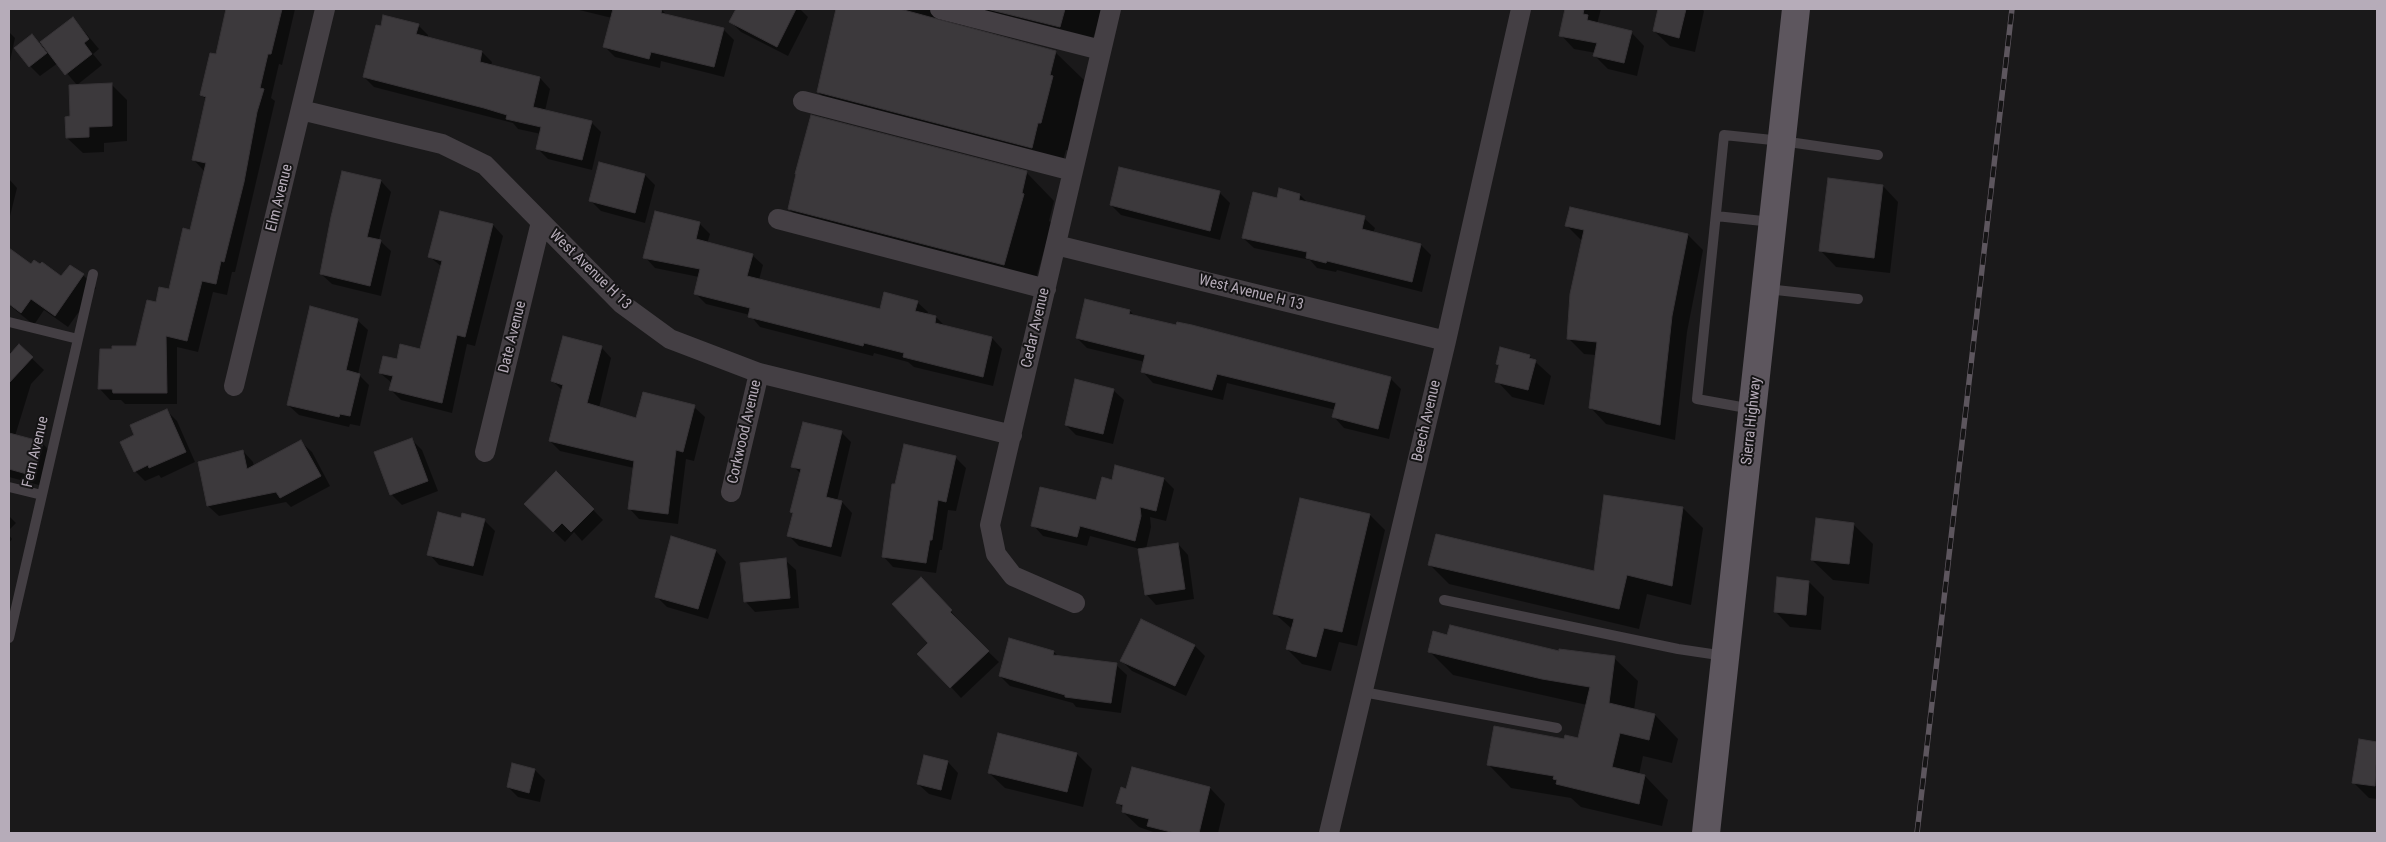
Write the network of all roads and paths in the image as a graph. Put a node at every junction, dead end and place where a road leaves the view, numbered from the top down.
1 (325, 9) edge
2 (940, 9) edge
3 (1111, 9) edge
4 (1521, 9) edge
5 (1796, 9) edge
6 (1101, 50) junction
7 (803, 101) dead end
8 (301, 110) junction
9 (1782, 141) junction
10 (1878, 155) dead end
11 (1073, 171) junction
12 (1716, 216) junction
13 (778, 220) dead end
14 (541, 222) junction
15 (1773, 222) junction
16 (1056, 245) junction
17 (93, 274) dead end
18 (1766, 288) junction
19 (1046, 289) junction
20 (1858, 299) dead end
21 (9, 322) edge
22 (78, 339) junction
23 (1446, 342) junction
24 (759, 372) junction
25 (234, 386) dead end
26 (1753, 409) junction
27 (1012, 435) junction
28 (485, 452) dead end
29 (9, 487) edge
30 (731, 492) dead end
31 (42, 495) junction
32 (1444, 600) dead end
33 (1075, 603) dead end
34 (9, 638) edge
35 (1726, 656) junction
36 (1363, 692) junction
37 (1557, 728) dead end
38 (1329, 833) edge
39 (1706, 833) edge

1 - 8 street, Elm Avenue
2 - 6 street
3 - 6 street, Cedar Avenue
4 - 23 street, Beech Avenue
5 - 9 main road, Sierra Highway
6 - 11 street, Cedar Avenue
7 - 11 street
8 - 14 street, West Avenue H 13
8 - 25 street, Elm Avenue
9 - 10 lane
9 - 12 lane
9 - 15 main road, Sierra Highway
11 - 16 street, Cedar Avenue
12 - 15 lane
12 - 26 lane
13 - 19 street
14 - 24 street, West Avenue H 13
14 - 28 street, Date Avenue
15 - 18 main road, Sierra Highway
16 - 19 street, Cedar Avenue
16 - 23 street, West Avenue H 13
17 - 22 lane, Fern Avenue
18 - 20 lane
18 - 26 main road, Sierra Highway
19 - 27 street, Cedar Avenue
21 - 22 lane
22 - 31 lane, Fern Avenue
23 - 36 street, Beech Avenue
24 - 27 street, West Avenue H 13
24 - 30 street, Corkwood Avenue
26 - 35 main road, Sierra Highway
27 - 33 street, Cedar Avenue
29 - 31 lane
31 - 34 lane, Fern Avenue
32 - 35 lane
35 - 39 main road, Sierra Highway
36 - 37 lane
36 - 38 street, Beech Avenue

